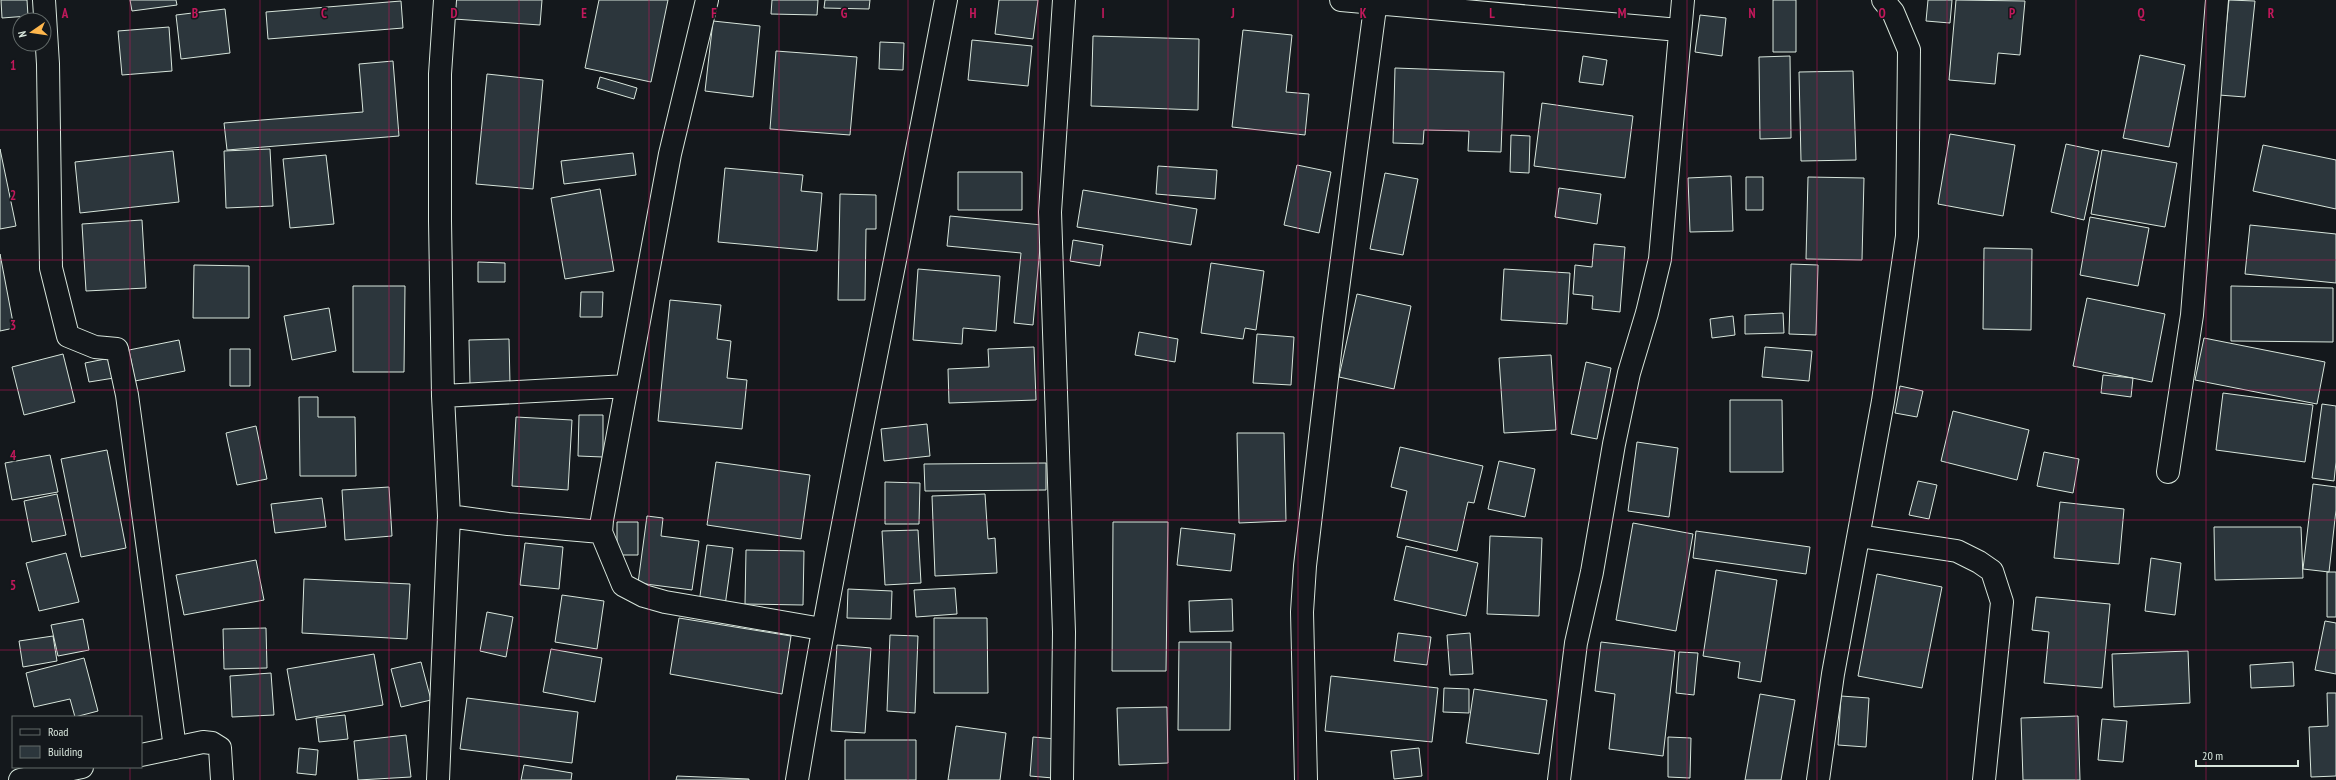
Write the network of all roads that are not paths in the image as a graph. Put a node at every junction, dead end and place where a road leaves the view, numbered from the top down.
1 (44, 0) edge
2 (445, 0) edge
3 (708, 0) edge
4 (946, 0) edge
5 (1064, 0) edge
6 (1341, 0) edge
7 (1683, 0) edge
8 (1883, 0) edge
9 (2217, 0) edge
10 (1376, 1) edge
11 (1679, 30) junction
12 (627, 386) junction
13 (443, 396) junction
14 (2168, 472) dead end
15 (449, 516) junction
16 (601, 532) junction
17 (1859, 536) junction
18 (822, 629) junction
19 (175, 748) junction
20 (142, 755) edge
21 (77, 768) edge
22 (20, 780) edge
23 (222, 780) edge
24 (438, 780) edge
25 (798, 780) edge
26 (1062, 780) edge
27 (1306, 780) edge
28 (1559, 780) edge
29 (1818, 780) edge
30 (1984, 780) edge

1 - 19 street
2 - 13 street
3 - 12 street
4 - 18 street
5 - 26 street
6 - 10 street
7 - 11 street
8 - 17 street
9 - 14 street
10 - 11 street
10 - 27 street
11 - 28 street
12 - 13 street
12 - 16 street
13 - 15 street
15 - 16 street
15 - 24 street
16 - 18 street
17 - 29 street
17 - 30 street
18 - 25 street
19 - 20 street
19 - 23 street
21 - 22 street

